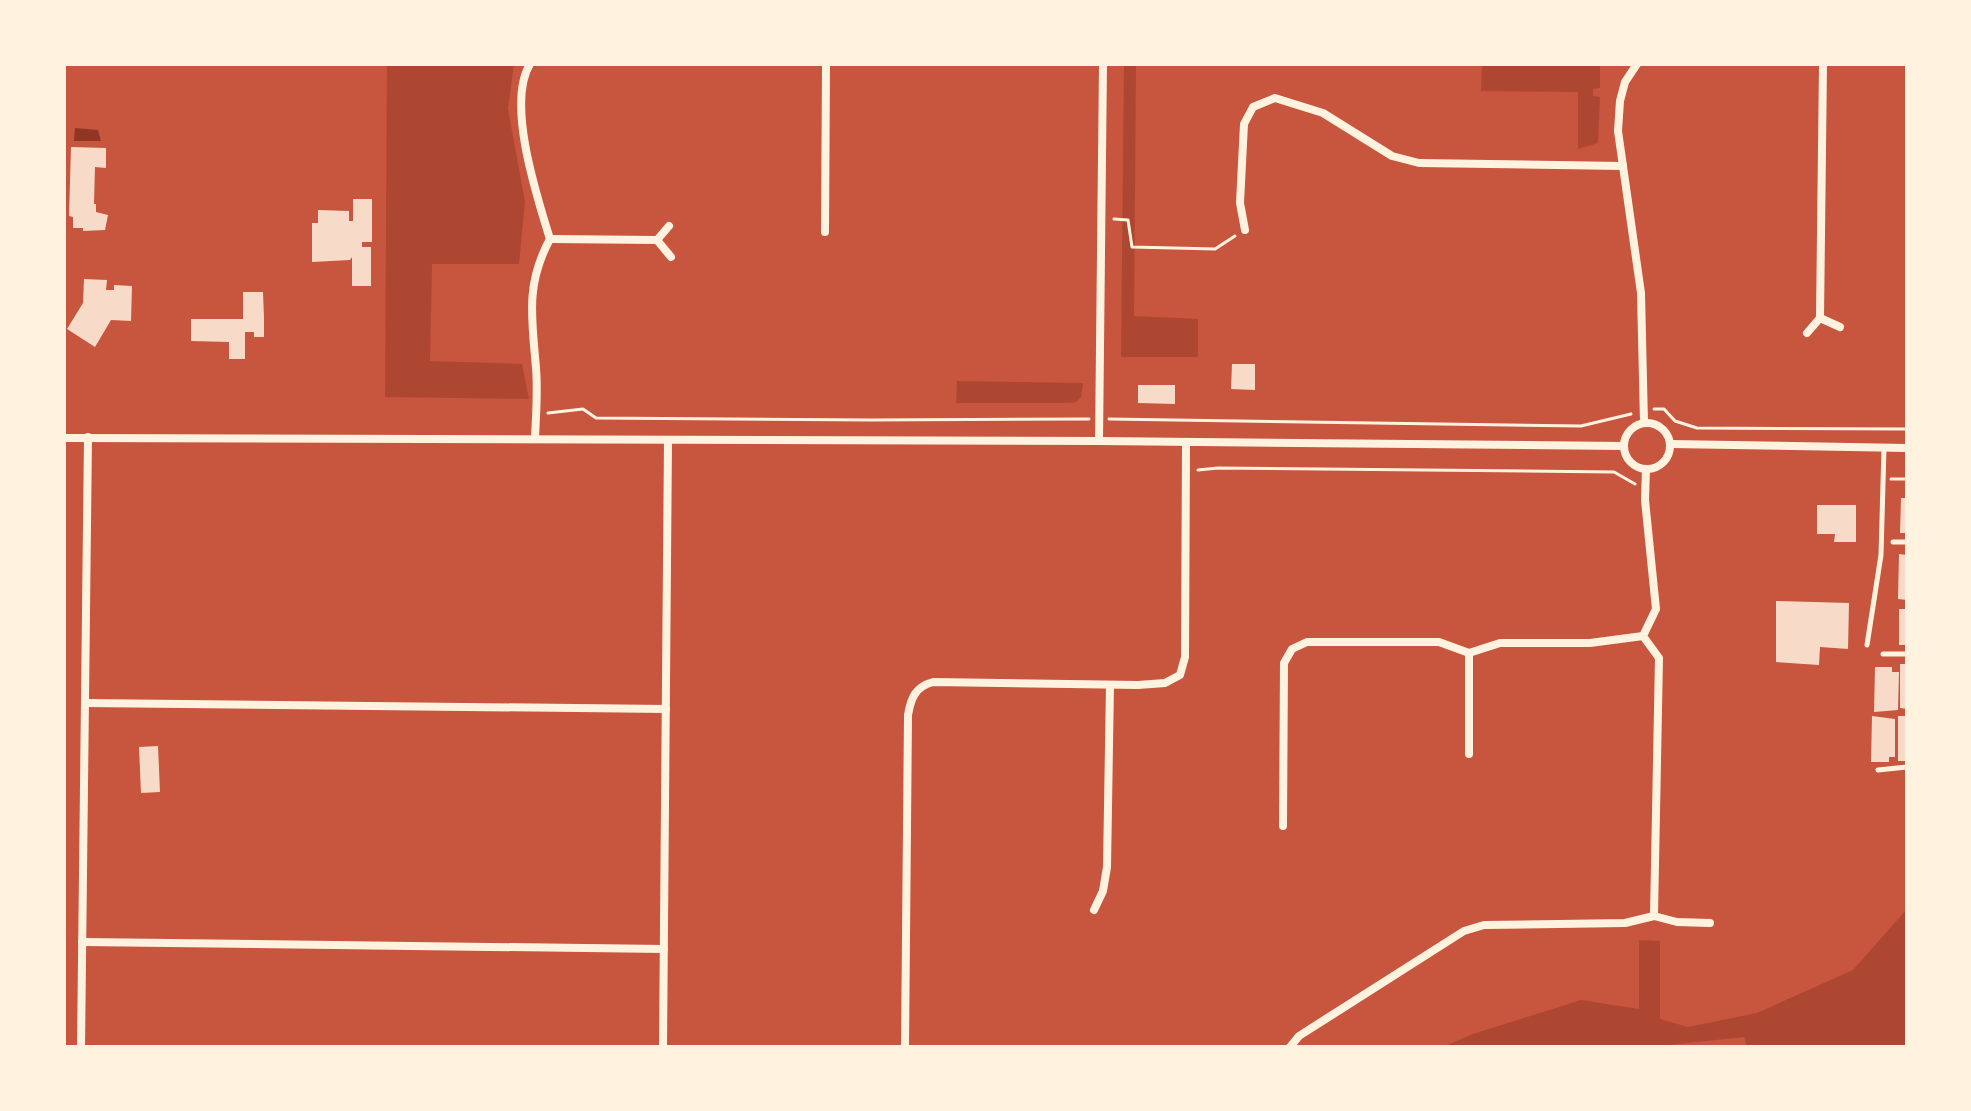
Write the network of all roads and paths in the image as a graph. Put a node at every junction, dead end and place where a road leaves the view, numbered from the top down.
1 (530, 64) edge
2 (826, 64) edge
3 (1103, 64) edge
4 (1637, 64) edge
5 (1823, 64) edge
6 (1623, 166) junction
7 (1103, 219) junction
8 (669, 226) dead end
9 (1245, 230) joint
10 (825, 232) dead end
11 (550, 239) junction
12 (657, 240) junction
13 (671, 257) dead end
14 (1820, 318) junction
15 (1840, 327) dead end
16 (1807, 333) dead end
17 (1643, 409) junction
18 (536, 415) junction
19 (1101, 418) junction
20 (1644, 423) junction
21 (1907, 429) edge
22 (88, 437) junction
23 (64, 438) edge
24 (535, 438) junction
25 (668, 440) junction
26 (1099, 441) junction
27 (1186, 443) junction
28 (1670, 444) junction
29 (1624, 446) junction
30 (1884, 448) junction
31 (1907, 448) edge
32 (1646, 469) junction
33 (1187, 472) junction
34 (1884, 479) junction
35 (1907, 479) edge
36 (1645, 490) junction
37 (1893, 542) dead end
38 (1907, 542) edge
39 (1643, 636) junction
40 (1867, 645) dead end
41 (1469, 653) junction
42 (1883, 654) dead end
43 (1907, 654) edge
44 (1110, 685) junction
45 (85, 703) junction
46 (666, 709) junction
47 (1469, 754) dead end
48 (1907, 767) edge
49 (1878, 770) dead end
50 (1283, 826) dead end
51 (1094, 910) dead end
52 (1654, 916) junction
53 (1710, 923) dead end
54 (82, 942) junction
55 (664, 949) junction
56 (81, 1047) edge
57 (663, 1047) edge
58 (905, 1047) edge
59 (1290, 1047) edge

1 - 11 street
2 - 10 street
3 - 7 street
4 - 6 street
5 - 14 street
6 - 9 street
6 - 17 street
7 - 9 path
7 - 19 street
8 - 12 street
11 - 12 street
11 - 18 street
12 - 13 street
14 - 15 street
14 - 16 street
17 - 19 path
17 - 20 street
17 - 21 path
18 - 19 path
18 - 24 street
19 - 26 street
20 - 28 street
20 - 29 street
22 - 23 street
22 - 24 street
22 - 45 street
24 - 25 street
25 - 26 street
25 - 46 street
26 - 27 street
27 - 29 street
27 - 33 street
28 - 30 street
28 - 32 street
29 - 32 street
30 - 31 street
30 - 34 lane
32 - 36 street
33 - 36 path
33 - 44 street
34 - 35 path
34 - 40 lane
36 - 39 street
37 - 38 lane
39 - 41 street
39 - 52 street
41 - 47 street
41 - 50 street
42 - 43 lane
44 - 51 street
44 - 58 street
45 - 46 street
45 - 54 street
46 - 55 street
48 - 49 lane
52 - 53 street
52 - 59 street
54 - 55 street
54 - 56 street
55 - 57 street

